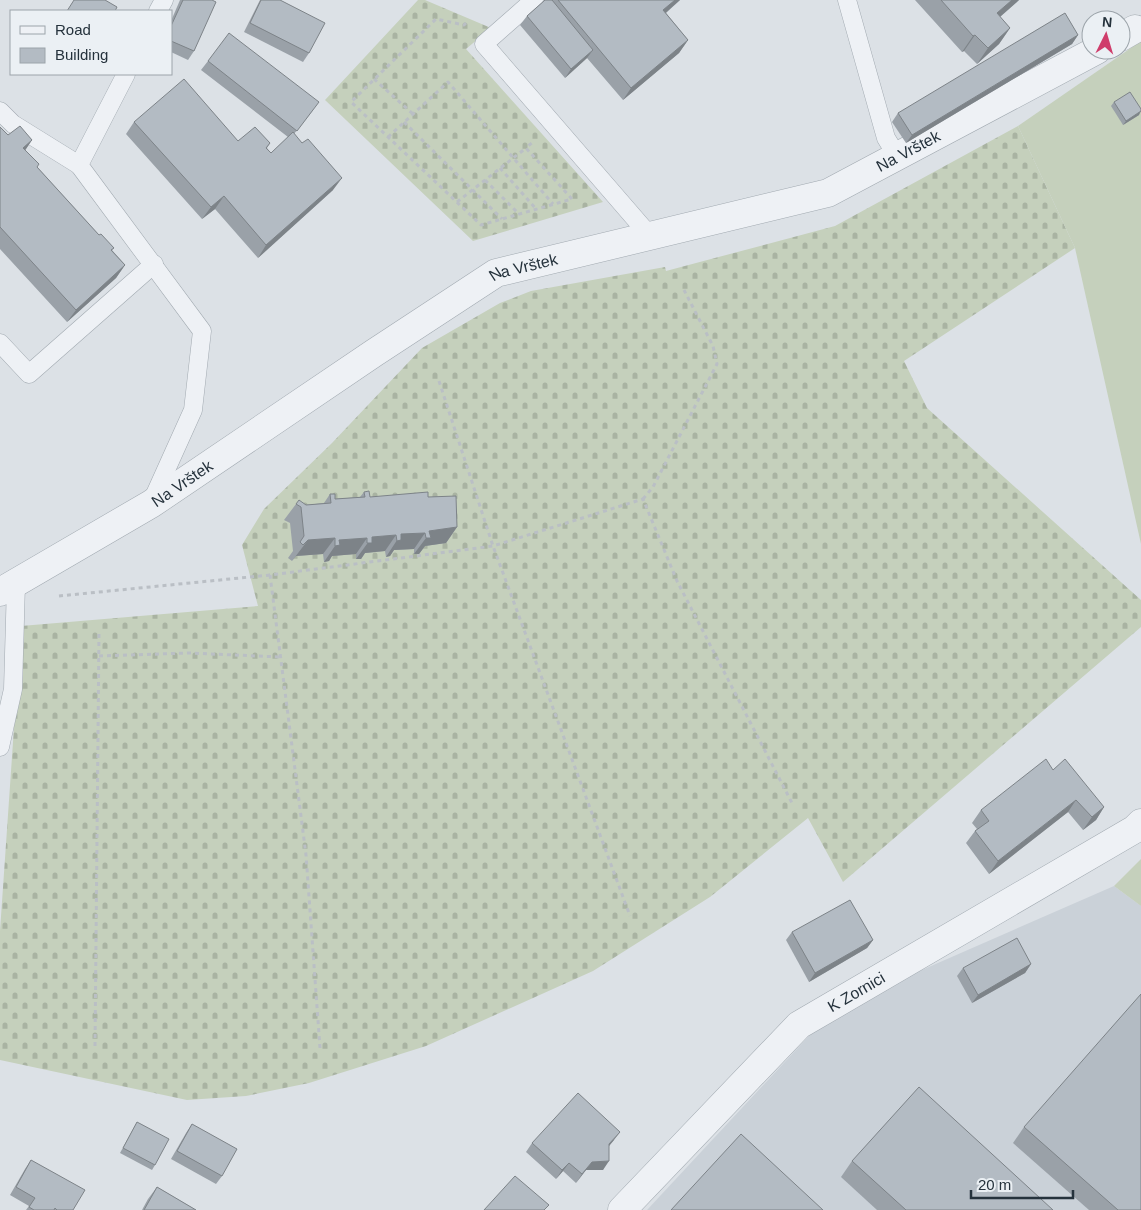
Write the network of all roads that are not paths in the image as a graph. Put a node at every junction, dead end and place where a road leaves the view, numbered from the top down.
1 (534, 0) edge
2 (847, 0) edge
3 (1081, 58) edge
4 (125, 75) edge
5 (0, 111) edge
6 (897, 156) junction
7 (79, 165) junction
8 (650, 236) junction
9 (154, 264) junction
10 (0, 343) edge
11 (151, 504) junction
12 (8, 588) edge
13 (0, 748) edge
14 (1138, 826) edge
15 (622, 1210) edge

1 - 8 lane
2 - 6 lane
3 - 6 street, Na Vrštek
4 - 7 lane
5 - 7 lane
6 - 8 street, Na Vrštek
7 - 9 lane
8 - 11 street, Na Vrštek
9 - 10 lane
9 - 11 lane
11 - 12 street, Na Vrštek
12 - 13 lane
14 - 15 street, K Zornici

